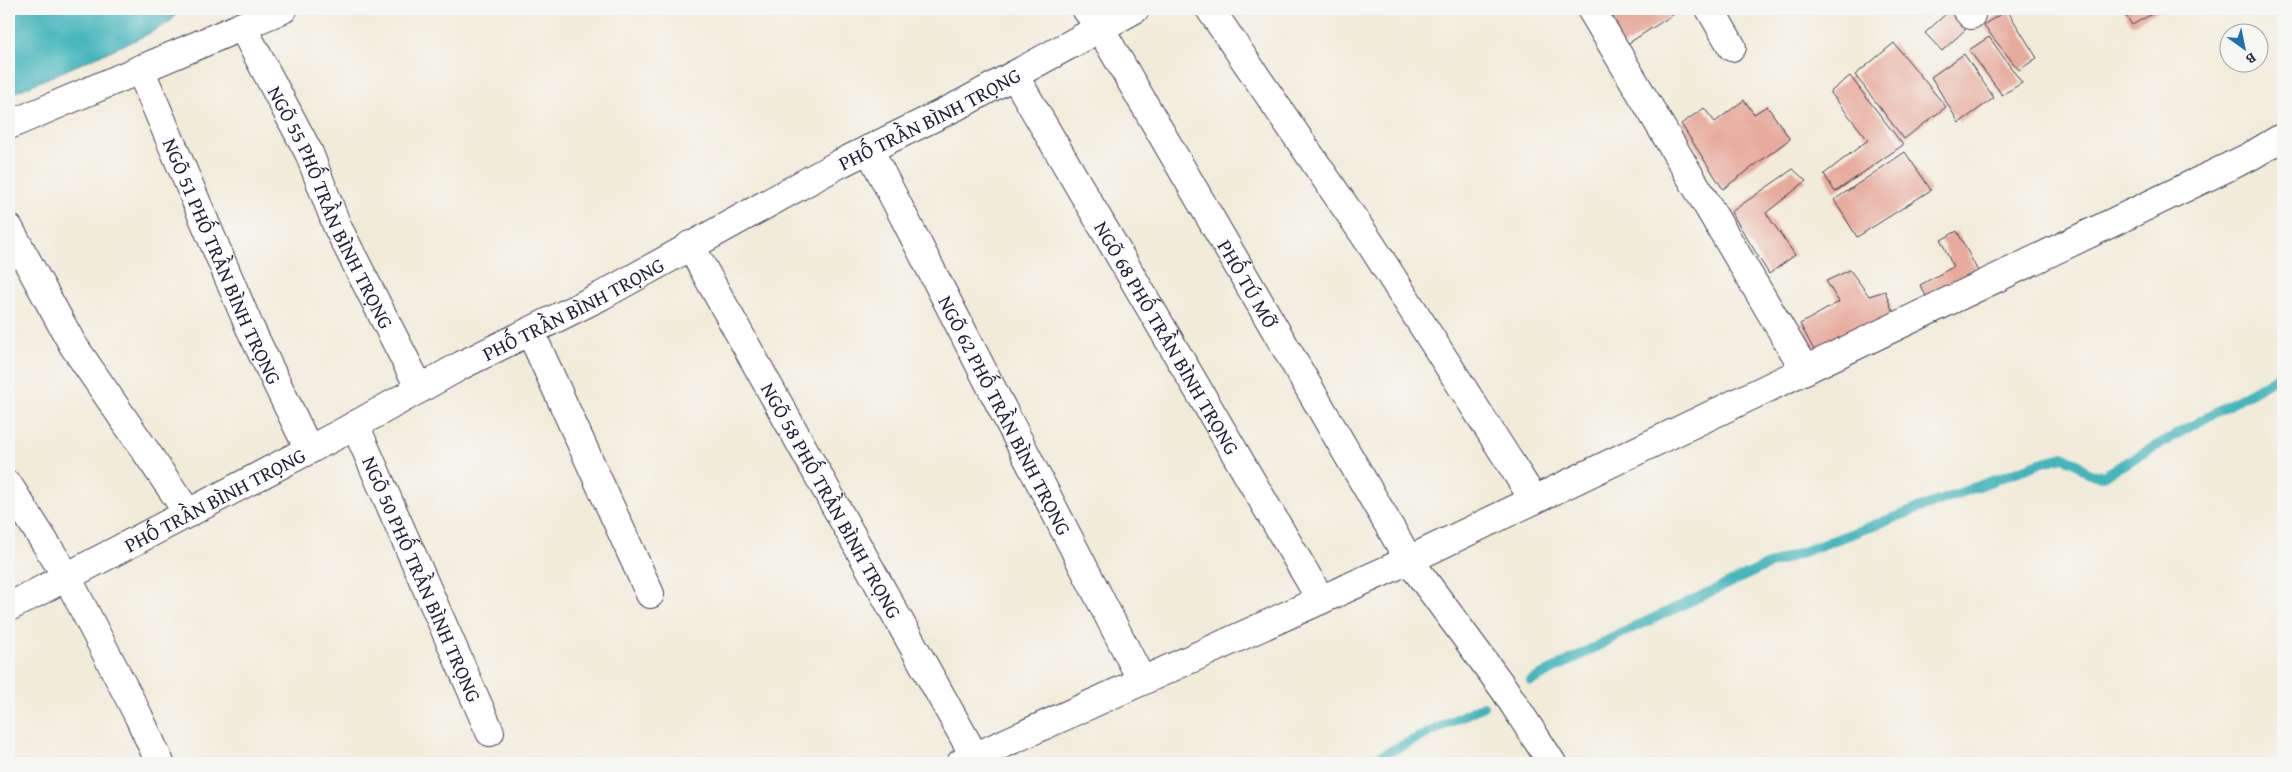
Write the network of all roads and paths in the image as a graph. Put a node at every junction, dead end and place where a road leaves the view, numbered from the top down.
1 (283, 9) edge
2 (1135, 9) edge
3 (1210, 9) edge
4 (1591, 9) edge
5 (1710, 9) edge
6 (1093, 18) edge
7 (242, 26) junction
8 (1732, 48) dead end
9 (140, 69) junction
10 (1014, 76) junction
11 (9, 125) edge
12 (2283, 137) edge
13 (869, 149) junction
14 (9, 228) edge
15 (690, 245) junction
16 (530, 331) junction
17 (1806, 370) junction
18 (420, 389) junction
19 (355, 425) junction
20 (309, 450) junction
21 (9, 486) edge
22 (1534, 500) junction
23 (188, 513) junction
24 (1409, 560) junction
25 (67, 577) junction
26 (650, 594) dead end
27 (1321, 600) junction
28 (9, 607) edge
29 (1142, 681) junction
30 (490, 732) dead end
31 (968, 760) edge
32 (160, 763) edge
33 (1552, 763) edge

1 - 7 street
2 - 6 street, PHỐ TRẦN BÌNH TRỌNG
3 - 22 street
4 - 17 street
5 - 8 street
6 - 10 street, PHỐ TRẦN BÌNH TRỌNG
6 - 24 street, PHỐ TÚ MỠ
7 - 9 street
7 - 18 street, NGÕ 55 PHỐ TRẦN BÌNH TRỌNG
9 - 11 street
9 - 20 street, NGÕ 51 PHỐ TRẦN BÌNH TRỌNG
10 - 13 street, PHỐ TRẦN BÌNH TRỌNG
10 - 27 street, NGÕ 68 PHỐ TRẦN BÌNH TRỌNG
12 - 17 street
13 - 15 street, PHỐ TRẦN BÌNH TRỌNG
13 - 29 street, NGÕ 62 PHỐ TRẦN BÌNH TRỌNG
14 - 23 street
15 - 16 street, PHỐ TRẦN BÌNH TRỌNG
15 - 31 street, NGÕ 58 PHỐ TRẦN BÌNH TRỌNG
16 - 18 street, PHỐ TRẦN BÌNH TRỌNG
16 - 26 street
17 - 22 street
18 - 19 street, PHỐ TRẦN BÌNH TRỌNG
19 - 20 street, PHỐ TRẦN BÌNH TRỌNG
19 - 30 street, NGÕ 50 PHỐ TRẦN BÌNH TRỌNG
20 - 23 street, PHỐ TRẦN BÌNH TRỌNG
21 - 25 street
22 - 24 street
23 - 25 street, PHỐ TRẦN BÌNH TRỌNG
24 - 27 street
24 - 33 street, PHỐ TÚ MỠ
25 - 28 street, PHỐ TRẦN BÌNH TRỌNG
25 - 32 street
27 - 29 street
29 - 31 street

